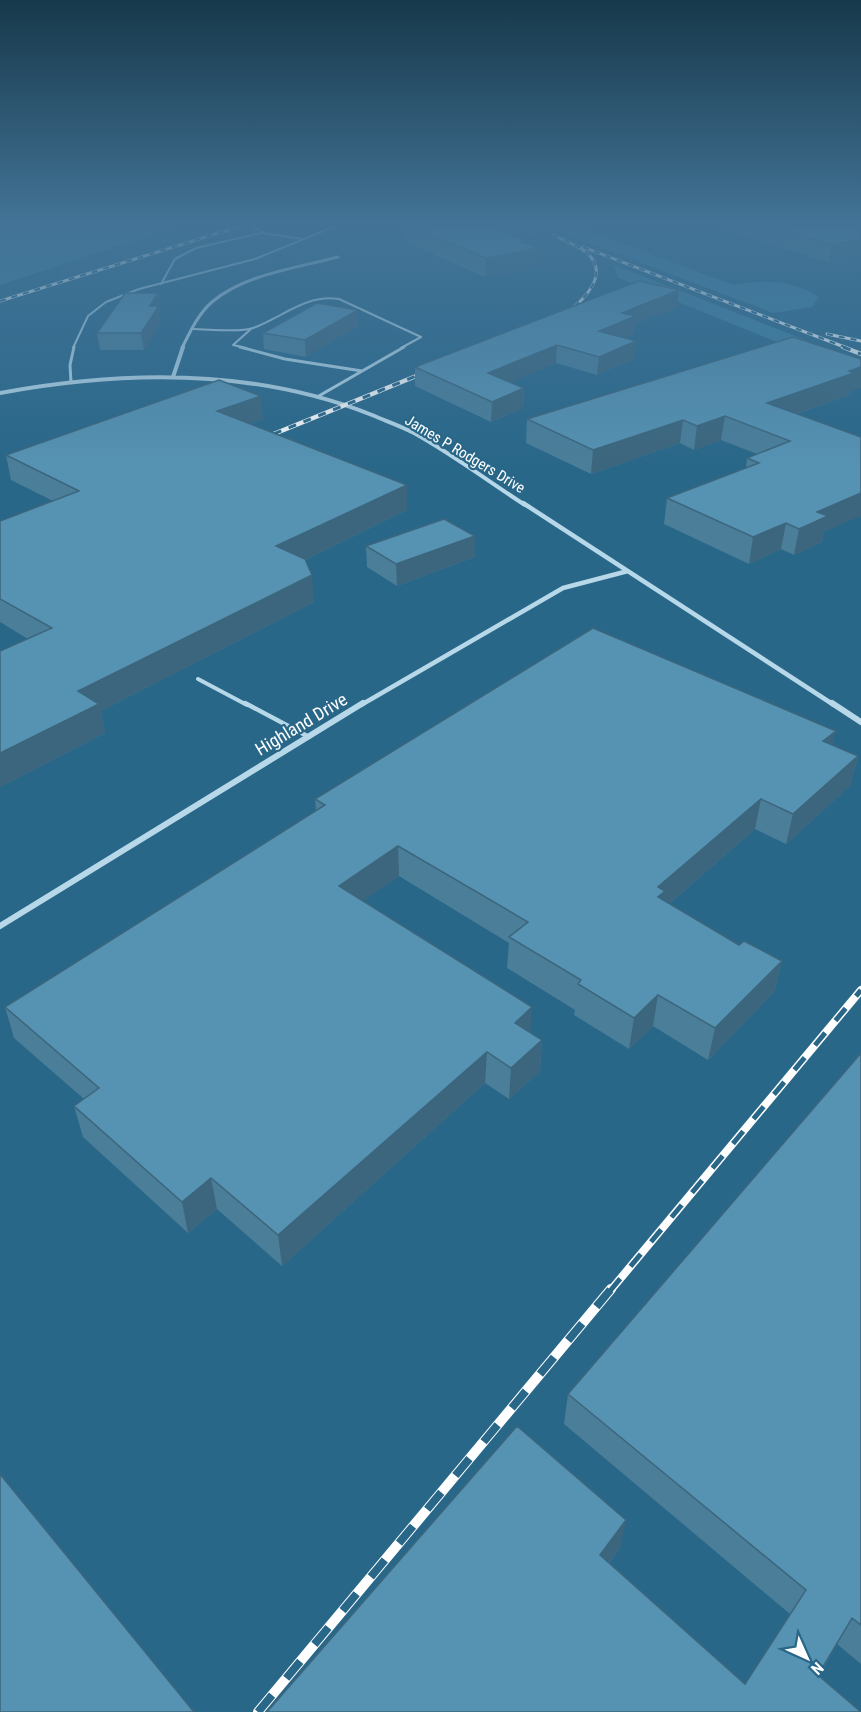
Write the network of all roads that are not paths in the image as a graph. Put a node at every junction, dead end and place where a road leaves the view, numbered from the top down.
1 (99, 306) edge
2 (209, 306) edge
3 (295, 306) edge
4 (354, 306) edge
5 (193, 329) junction
6 (251, 329) junction
7 (362, 371) junction
8 (173, 377) junction
9 (70, 382) junction
10 (0, 393) edge
11 (317, 397) junction
12 (628, 571) junction
13 (198, 680) dead end
14 (861, 722) edge
15 (309, 737) junction
16 (0, 926) edge

1 - 9 lane
2 - 5 street
3 - 6 lane
4 - 7 lane
5 - 6 lane
5 - 8 street
6 - 7 lane
7 - 11 lane
8 - 9 street, James P Rodgers Drive
8 - 11 street, James P Rodgers Drive
9 - 10 street, James P Rodgers Drive
11 - 12 street, James P Rodgers Drive
12 - 14 street, James P Rodgers Drive
12 - 15 street, Highland Drive
13 - 15 lane
15 - 16 street, Highland Drive

